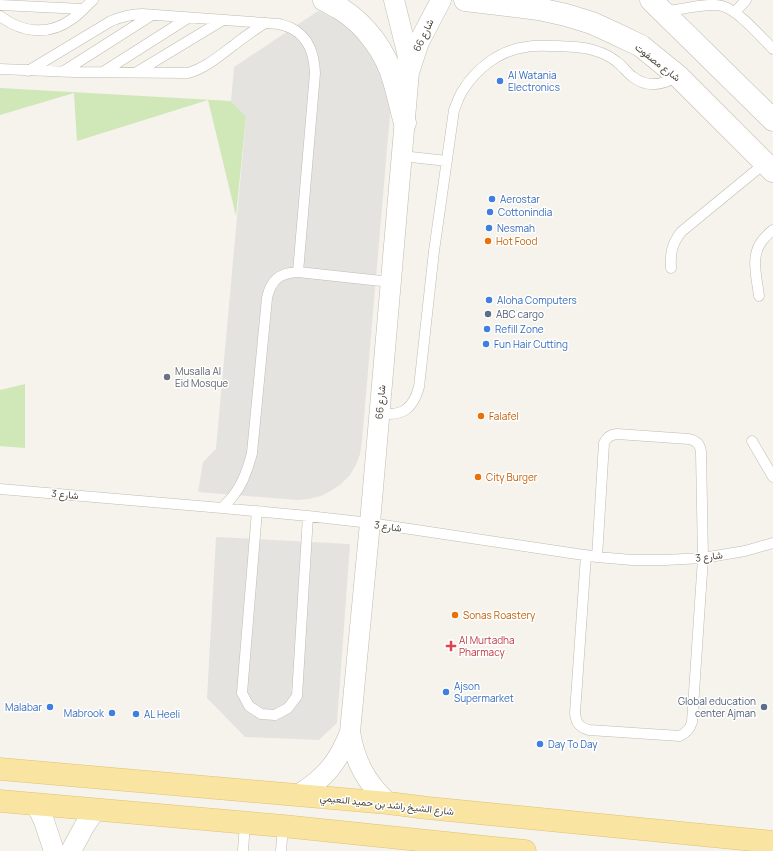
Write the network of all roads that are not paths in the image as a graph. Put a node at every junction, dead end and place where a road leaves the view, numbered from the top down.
1 (93, 0) edge
2 (324, 0) edge
3 (394, 0) edge
4 (441, 0) edge
5 (465, 0) edge
6 (746, 0) edge
7 (0, 5) edge
8 (657, 6) edge
9 (83, 9) junction
10 (735, 12) junction
11 (152, 15) junction
12 (0, 16) edge
13 (188, 18) junction
14 (223, 20) junction
15 (264, 23) junction
16 (773, 49) edge
17 (0, 69) edge
18 (28, 71) junction
19 (64, 71) junction
20 (103, 72) junction
21 (138, 72) junction
22 (409, 72) junction
23 (678, 76) junction
24 (773, 120) edge
25 (405, 123) junction
26 (402, 156) junction
27 (447, 161) junction
28 (769, 167) edge
29 (773, 230) edge
30 (671, 268) dead end
31 (298, 272) junction
32 (390, 282) junction
33 (759, 296) dead end
34 (379, 413) junction
35 (752, 441) dead end
36 (773, 477) edge
37 (0, 489) edge
38 (222, 508) junction
39 (257, 511) junction
40 (308, 516) junction
41 (370, 523) junction
42 (773, 543) edge
43 (586, 555) junction
44 (597, 557) junction
45 (703, 558) junction
46 (350, 732) junction
47 (0, 769) edge
48 (298, 795) junction
49 (0, 801) edge
50 (388, 803) junction
51 (36, 804) junction
52 (96, 809) junction
53 (245, 823) junction
54 (283, 826) junction
55 (773, 842) edge
56 (427, 846) edge
57 (54, 851) edge
58 (71, 851) edge
59 (243, 851) edge
60 (281, 851) edge
61 (525, 851) edge

1 - 9 lane
2 - 25 street
3 - 22 street, شارع 66
4 - 22 street, شارع 66
5 - 23 street, شارع مصفوت
6 - 10 lane
7 - 9 lane
8 - 10 lane
8 - 24 street
9 - 12 lane
10 - 16 lane
11 - 13 lane
11 - 18 lane
11 - 19 lane
13 - 14 lane
13 - 20 lane
14 - 15 lane
14 - 21 lane
15 - 21 lane
15 - 31 lane
17 - 18 lane
18 - 19 lane
19 - 20 lane
20 - 21 lane
22 - 25 street, شارع 66
23 - 27 lane
23 - 28 street, شارع مصفوت
25 - 26 street, شارع 66
26 - 27 lane
26 - 32 street, شارع 66
27 - 34 lane
28 - 30 lane
29 - 33 lane
31 - 32 lane
31 - 38 lane
32 - 34 street, شارع 66
34 - 41 street, شارع 66
35 - 36 lane
37 - 38 lane, شارع 3
38 - 39 lane, شارع 3
39 - 40 lane, شارع 3
39 - 40 lane
40 - 41 lane, شارع 3
41 - 43 lane, شارع 3
41 - 46 street, شارع 66
42 - 45 lane, شارع 3
43 - 44 lane, شارع 3
43 - 45 lane
44 - 45 lane, شارع 3
44 - 45 lane
46 - 48 street, شارع 66
46 - 50 street, شارع 66
47 - 48 main road, شارع الشيخ راشد بن حميد النعيمي
48 - 50 main road, شارع الشيخ راشد بن حميد النعيمي
49 - 51 main road
50 - 55 main road, شارع الشيخ راشد بن حميد النعيمي
51 - 52 main road
51 - 57 street
52 - 53 main road
52 - 58 street
53 - 54 main road
53 - 59 lane
54 - 56 main road
54 - 60 lane
56 - 61 main road

